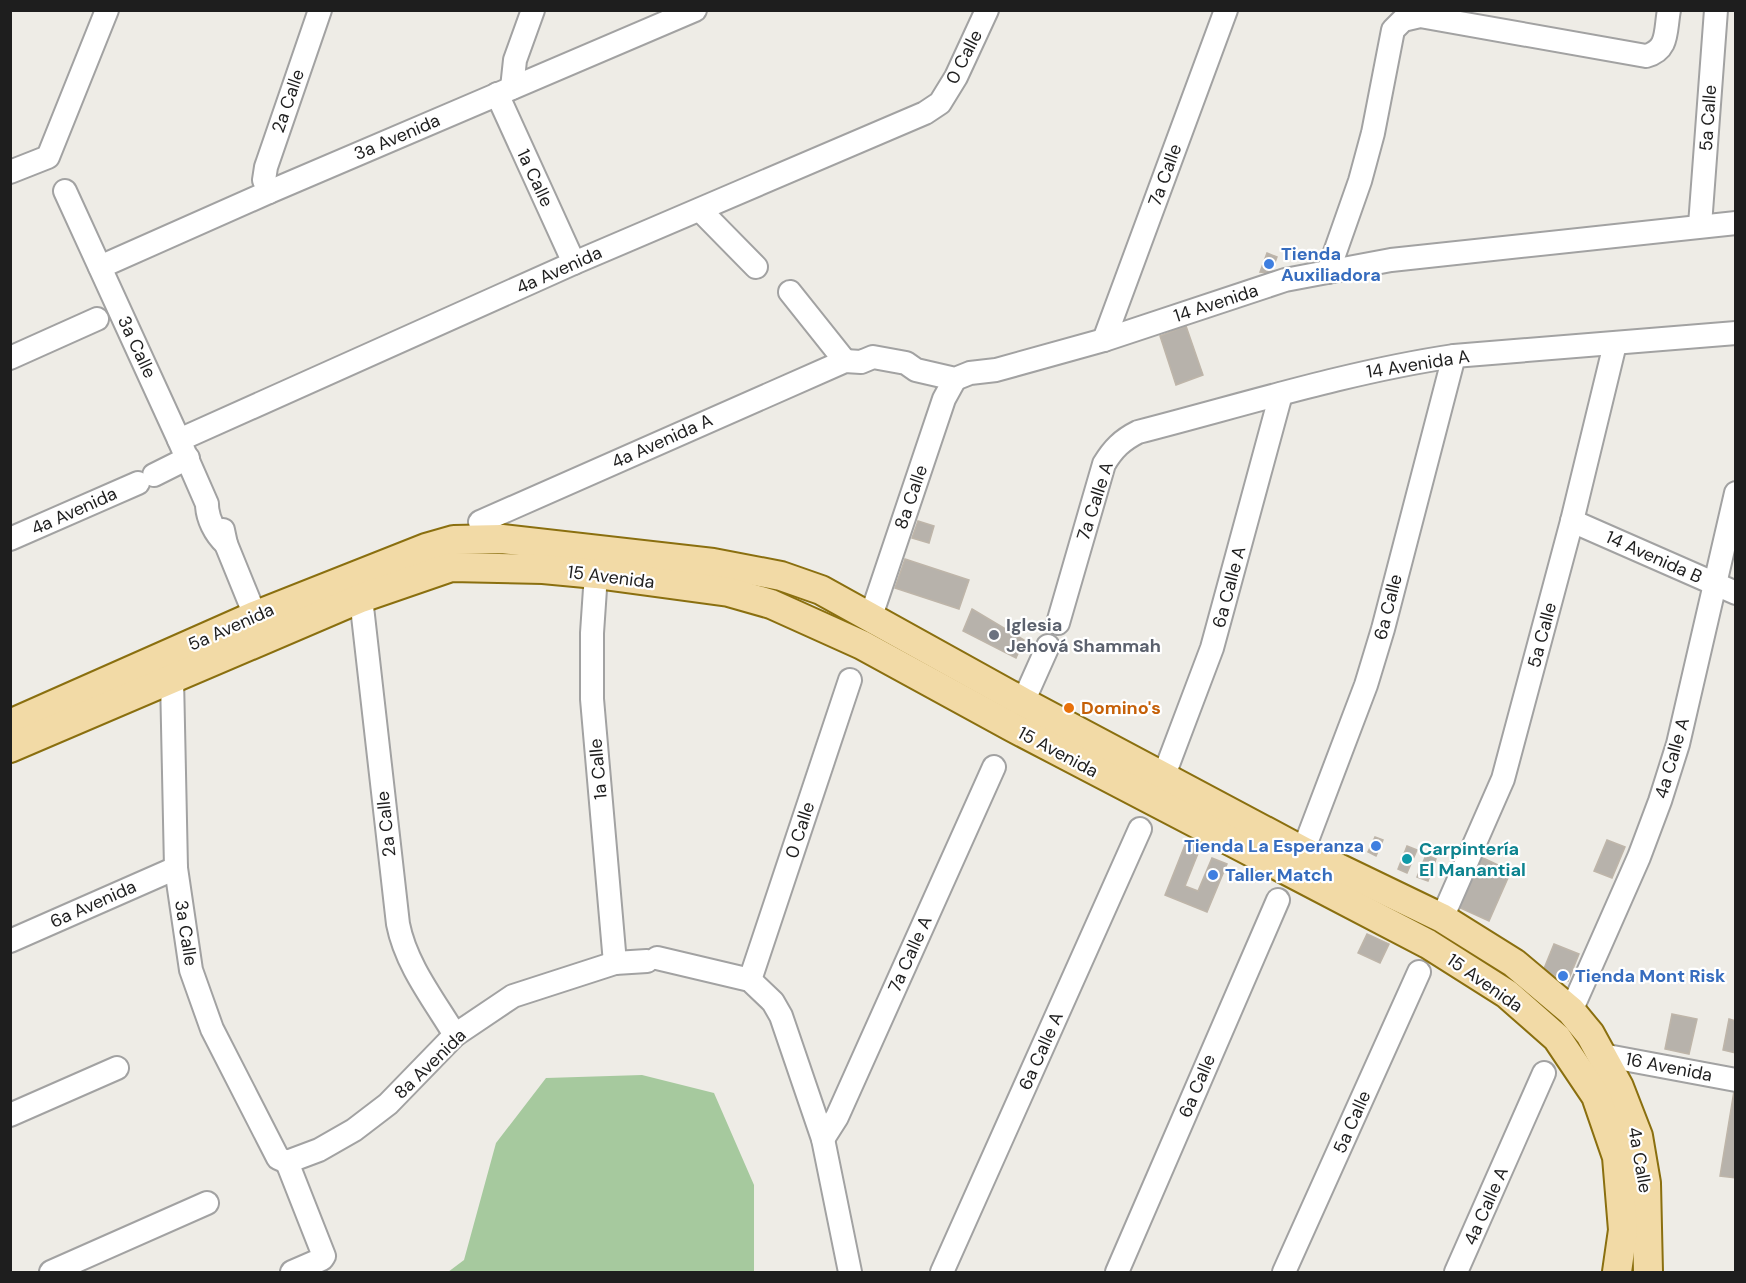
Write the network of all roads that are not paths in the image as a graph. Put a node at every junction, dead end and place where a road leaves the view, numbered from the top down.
1 (107, 10) edge
2 (320, 10) edge
3 (533, 10) edge
4 (695, 10) edge
5 (987, 10) edge
6 (1226, 10) edge
7 (1669, 10) edge
8 (1716, 10) edge
9 (504, 91) junction
10 (940, 103) joint
11 (10, 172) edge
12 (65, 191) dead end
13 (269, 192) junction
14 (700, 210) junction
15 (1736, 223) edge
16 (1700, 225) junction
17 (574, 263) junction
18 (100, 267) junction
19 (756, 267) dead end
20 (1328, 272) junction
21 (790, 292) dead end
22 (97, 319) dead end
23 (1736, 333) edge
24 (1104, 340) junction
25 (1615, 344) junction
26 (1454, 356) junction
27 (10, 358) edge
28 (853, 362) junction
29 (955, 379) junction
30 (1281, 394) junction
31 (184, 449) junction
32 (1113, 449) joint
33 (1736, 493) edge
34 (1572, 521) junction
35 (480, 522) dead end
36 (10, 539) edge
37 (452, 553) junction
38 (596, 574) junction
39 (1713, 584) junction
40 (1736, 592) edge
41 (361, 598) junction
42 (871, 616) junction
43 (1058, 622) dead end
44 (259, 628) junction
45 (1048, 646) dead end
46 (172, 678) junction
47 (850, 680) dead end
48 (1023, 702) junction
49 (10, 724) edge
50 (10, 748) edge
51 (994, 767) dead end
52 (1164, 776) junction
53 (1140, 829) dead end
54 (1303, 851) junction
55 (176, 868) junction
56 (1278, 900) dead end
57 (1442, 918) junction
58 (10, 941) edge
59 (615, 963) junction
60 (1419, 972) dead end
61 (750, 980) junction
62 (1571, 1011) junction
63 (455, 1035) junction
64 (1602, 1055) junction
65 (117, 1068) dead end
66 (1544, 1073) dead end
67 (1736, 1080) edge
68 (1596, 1096) joint
69 (10, 1115) edge
70 (823, 1139) junction
71 (287, 1162) junction
72 (207, 1203) dead end
73 (51, 1272) edge
74 (292, 1272) edge
75 (850, 1272) edge
76 (942, 1272) edge
77 (1117, 1272) edge
78 (1284, 1272) edge
79 (1456, 1272) edge
80 (1617, 1272) edge
81 (1648, 1272) edge

1 - 11 street
2 - 13 street, 2a Calle
3 - 9 street
4 - 9 street, 3a Avenida
5 - 10 street, 0 Calle
6 - 24 street, 7a Calle
7 - 20 street
8 - 16 street, 5a Calle
9 - 13 street, 3a Avenida
9 - 17 street, 1a Calle
10 - 14 street, 4a Avenida
12 - 18 street, 3a Calle
13 - 18 street, 3a Avenida
14 - 17 street, 4a Avenida
14 - 19 street
15 - 16 street, 14 Avenida
16 - 20 street, 14 Avenida
17 - 31 street, 4a Avenida
18 - 31 street, 3a Calle
20 - 24 street, 14 Avenida
21 - 28 street
22 - 27 street
23 - 25 street, 14 Avenida A
24 - 29 street, 14 Avenida
25 - 26 street, 14 Avenida A
25 - 34 street, 5a Calle
26 - 30 street, 14 Avenida A
26 - 54 street, 6a Calle
28 - 29 street, 14 Avenida
28 - 35 street, 4a Avenida A
29 - 42 street, 8a Calle
30 - 32 street, 14 Avenida A
30 - 52 street, 6a Calle A
31 - 36 street, 4a Avenida
31 - 44 street, 3a Calle
32 - 43 street, 7a Calle A
33 - 39 street, 4a Calle A
34 - 39 street, 14 Avenida B
34 - 57 street, 5a Calle
37 - 38 main road, 15 Avenida
37 - 41 main road, 5a Avenida
37 - 42 main road, 15 Avenida
37 - 44 main road, 5a Avenida
38 - 59 street, 1a Calle
38 - 68 main road, 15 Avenida
39 - 40 street, 14 Avenida B
39 - 62 street, 4a Calle A
41 - 44 main road, 5a Avenida
41 - 63 street, 2a Calle
42 - 48 main road, 15 Avenida
44 - 46 main road, 5a Avenida
44 - 49 main road, 5a Avenida
45 - 48 street
46 - 50 main road, 5a Avenida
46 - 55 street, 3a Calle
47 - 61 street, 0 Calle
48 - 52 main road, 15 Avenida
51 - 70 street, 7a Calle A
52 - 54 main road, 15 Avenida
53 - 76 street, 6a Calle A
54 - 57 main road, 15 Avenida
55 - 58 street, 6a Avenida
55 - 71 street, 3a Calle
56 - 77 street, 6a Calle
57 - 62 main road, 15 Avenida
59 - 61 street, 8a Avenida
59 - 63 street, 8a Avenida
60 - 78 street, 5a Calle
61 - 70 street
62 - 64 main road, 15 Avenida
63 - 71 street, 8a Avenida
64 - 67 street, 16 Avenida
64 - 81 main road, 4a Calle
65 - 69 street
66 - 79 street, 4a Calle A
68 - 80 main road, 4a Calle
70 - 75 street
71 - 74 street, 3a Calle
72 - 73 street

